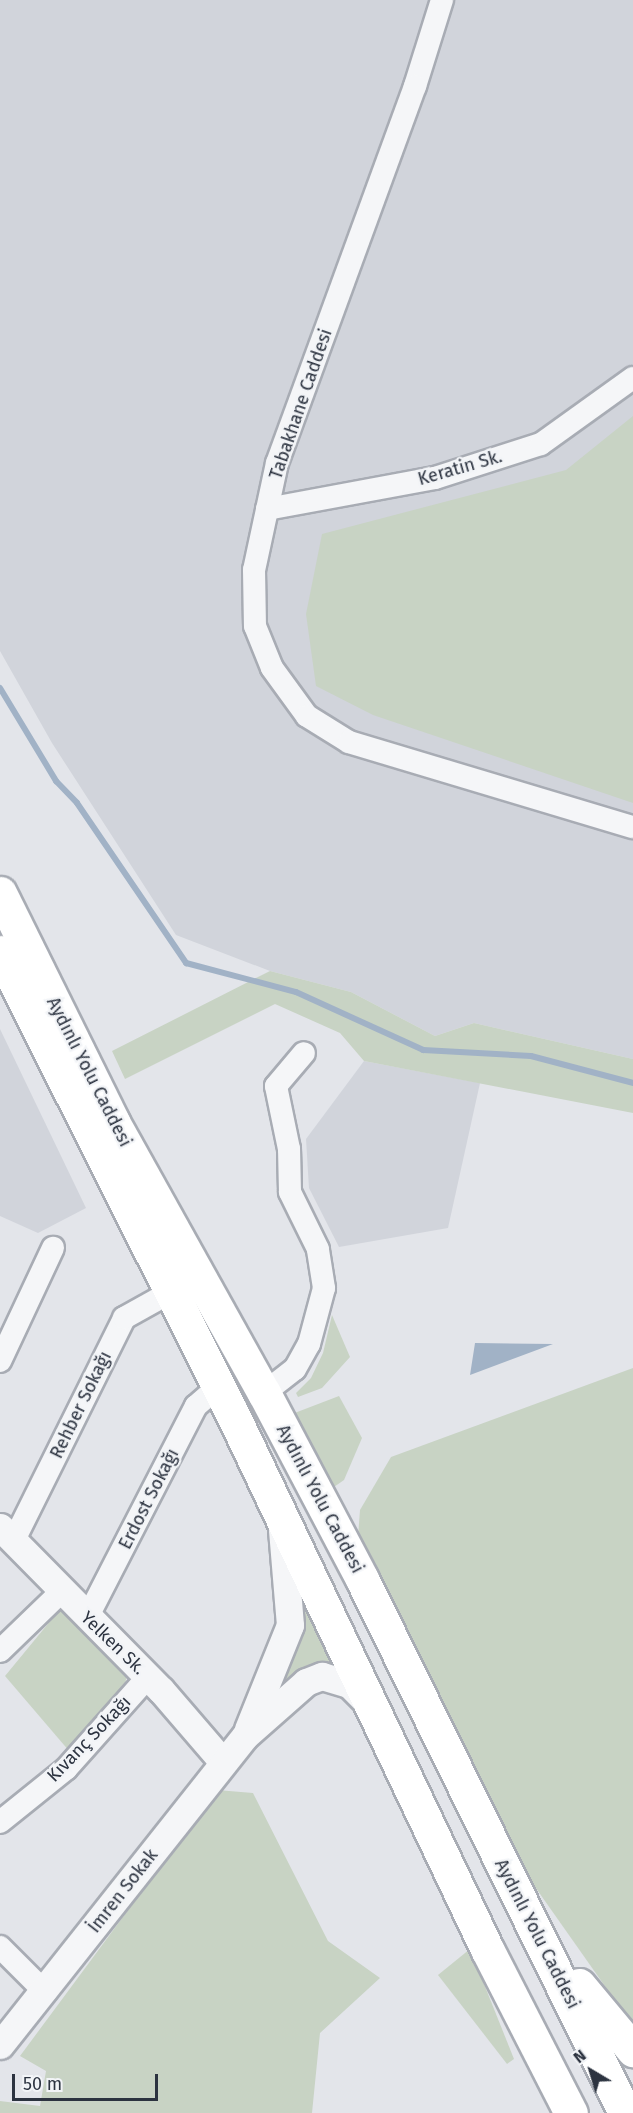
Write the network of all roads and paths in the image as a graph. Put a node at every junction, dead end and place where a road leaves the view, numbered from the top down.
1 (442, 0) edge
2 (633, 378) edge
3 (267, 509) junction
4 (633, 827) edge
5 (0, 894) edge
6 (0, 952) edge
7 (304, 1053) dead end
8 (53, 1248) dead end
9 (171, 1292) junction
10 (0, 1361) edge
11 (218, 1387) junction
12 (264, 1393) junction
13 (281, 1518) junction
14 (7, 1533) edge
15 (61, 1592) junction
16 (87, 1618) junction
17 (0, 1651) edge
18 (148, 1677) junction
19 (381, 1721) junction
20 (245, 1736) junction
21 (223, 1762) junction
22 (0, 1822) edge
23 (527, 1918) junction
24 (0, 1947) edge
25 (487, 1949) junction
26 (45, 1992) junction
27 (0, 2044) edge
28 (633, 2050) edge
29 (544, 2113) edge
30 (571, 2113) edge
31 (626, 2113) edge

1 - 3 street, Tabakhane Caddesi
2 - 3 street, Keratin Sk.
3 - 4 street, Tabakhane Caddesi
5 - 12 main road, Aydınlı Yolu Caddesi
6 - 9 main road, Aydınlı Yolu Caddesi
7 - 12 street
8 - 10 street
9 - 11 main road, Aydınlı Yolu Caddesi
9 - 14 street, Rehber Sokağı
11 - 13 main road, Aydınlı Yolu Caddesi
11 - 16 street, Erdost Sokağı
12 - 23 main road, Aydınlı Yolu Caddesi
13 - 19 main road, Aydınlı Yolu Caddesi
13 - 20 street, İmren Sokak
14 - 15 street, Yelken Sk.
15 - 16 street, Yelken Sk.
15 - 17 street
16 - 18 street, Yelken Sk.
18 - 21 street, Yelken Sk.
18 - 22 street, Kıvanç Sokağı
19 - 20 street, İmren Sokak
19 - 25 main road, Aydınlı Yolu Caddesi
20 - 21 street, İmren Sokak
21 - 26 street, İmren Sokak
23 - 28 main road
23 - 31 main road, Aydınlı Yolu Caddesi
24 - 26 street
25 - 29 main road
25 - 30 main road, Aydınlı Yolu Caddesi
26 - 27 street, İmren Sokak

